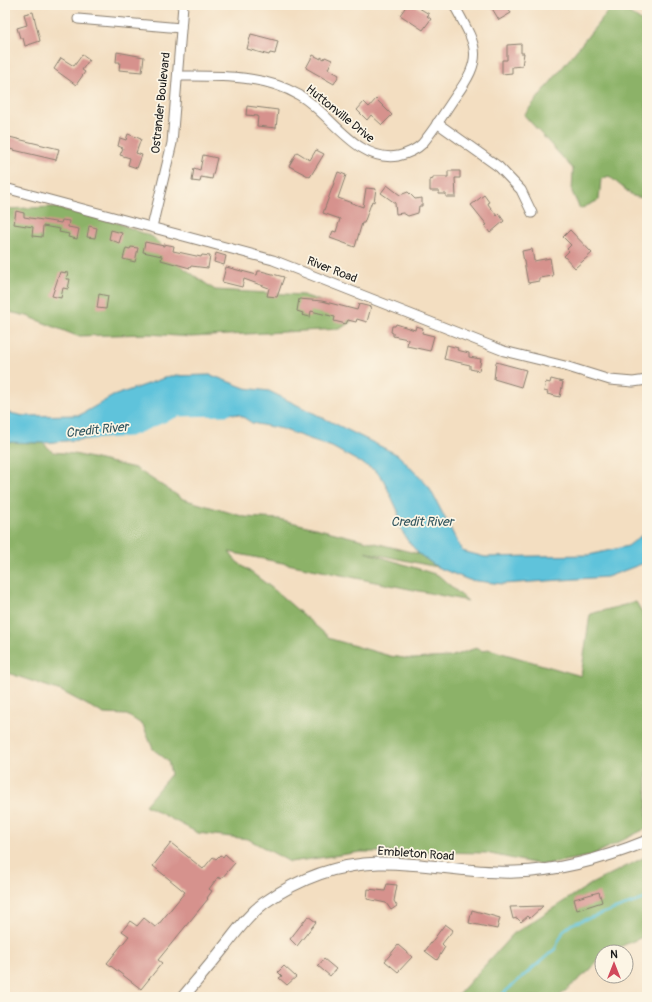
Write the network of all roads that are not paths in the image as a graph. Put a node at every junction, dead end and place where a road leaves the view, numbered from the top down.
1 (183, 5) edge
2 (454, 5) edge
3 (78, 19) dead end
4 (181, 28) junction
5 (178, 76) junction
6 (437, 123) junction
7 (5, 188) edge
8 (532, 212) dead end
9 (152, 227) junction
10 (647, 380) edge
11 (647, 841) edge
12 (183, 997) edge

1 - 4 street, Ostrander Boulevard
2 - 6 street, Huttonville Drive
3 - 4 street
4 - 5 street, Ostrander Boulevard
5 - 6 street, Huttonville Drive
5 - 9 street, Ostrander Boulevard
6 - 8 street
7 - 9 street, River Road
9 - 10 street, River Road
11 - 12 street, Embleton Road

